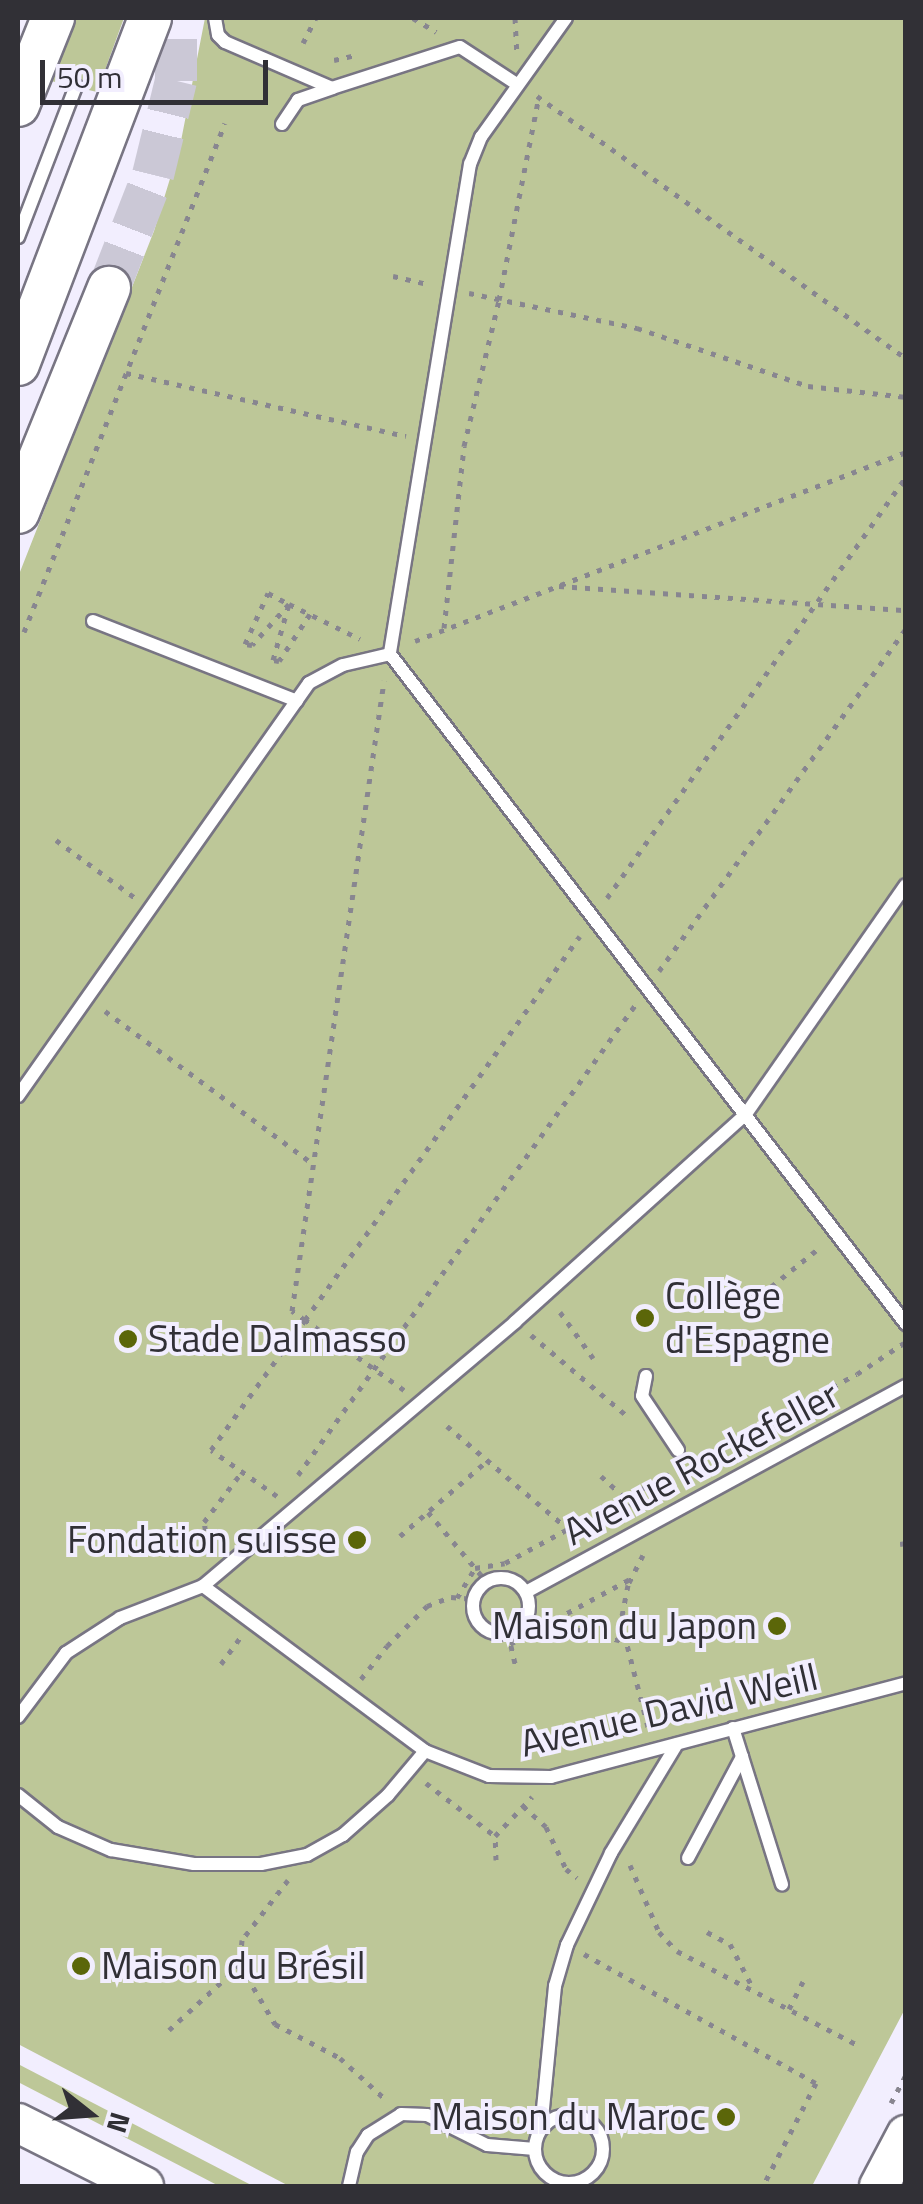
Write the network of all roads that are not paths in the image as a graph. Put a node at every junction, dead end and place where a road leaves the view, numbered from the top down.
1 (53, 18) edge
2 (150, 18) edge
3 (214, 18) edge
4 (566, 18) edge
5 (518, 84) junction
6 (76, 86) dead end
7 (332, 88) junction
8 (18, 105) edge
9 (282, 124) dead end
10 (18, 237) edge
11 (109, 288) tunnel mouth
12 (18, 364) edge
13 (18, 512) edge
14 (93, 621) dead end
15 (390, 654) junction
16 (297, 701) junction
17 (906, 885) edge
18 (18, 1096) edge
19 (746, 1114) junction
20 (906, 1324) edge
21 (646, 1376) dead end
22 (906, 1386) edge
23 (678, 1450) dead end
24 (204, 1586) junction
25 (526, 1592) junction
26 (906, 1682) edge
27 (18, 1717) edge
28 (733, 1728) junction
29 (677, 1744) junction
30 (425, 1751) junction
31 (742, 1756) junction
32 (18, 1795) edge
33 (688, 1858) dead end
34 (782, 1884) dead end
35 (18, 2123) edge
36 (542, 2128) junction
37 (906, 2136) edge
38 (535, 2148) junction
39 (144, 2186) edge
40 (349, 2186) edge
41 (879, 2186) edge

1 - 8 highway
2 - 12 highway
3 - 7 lane
4 - 5 lane
5 - 7 lane
5 - 15 lane
6 - 10 lane
7 - 9 lane
11 - 13 highway
14 - 16 lane
15 - 16 lane
15 - 19 lane
16 - 18 lane
17 - 19 lane
19 - 20 lane
19 - 24 lane
21 - 23 lane
22 - 25 lane, Avenue Rockefeller
24 - 27 lane
24 - 30 lane, Avenue David Weill
25 - 25 lane
26 - 28 lane, Avenue David Weill
28 - 29 lane, Avenue David Weill
28 - 31 lane
29 - 30 lane, Avenue David Weill
29 - 36 lane
30 - 32 lane
31 - 33 lane
31 - 34 lane
35 - 39 main road
36 - 38 lane
36 - 38 lane
37 - 41 main road
38 - 40 lane

